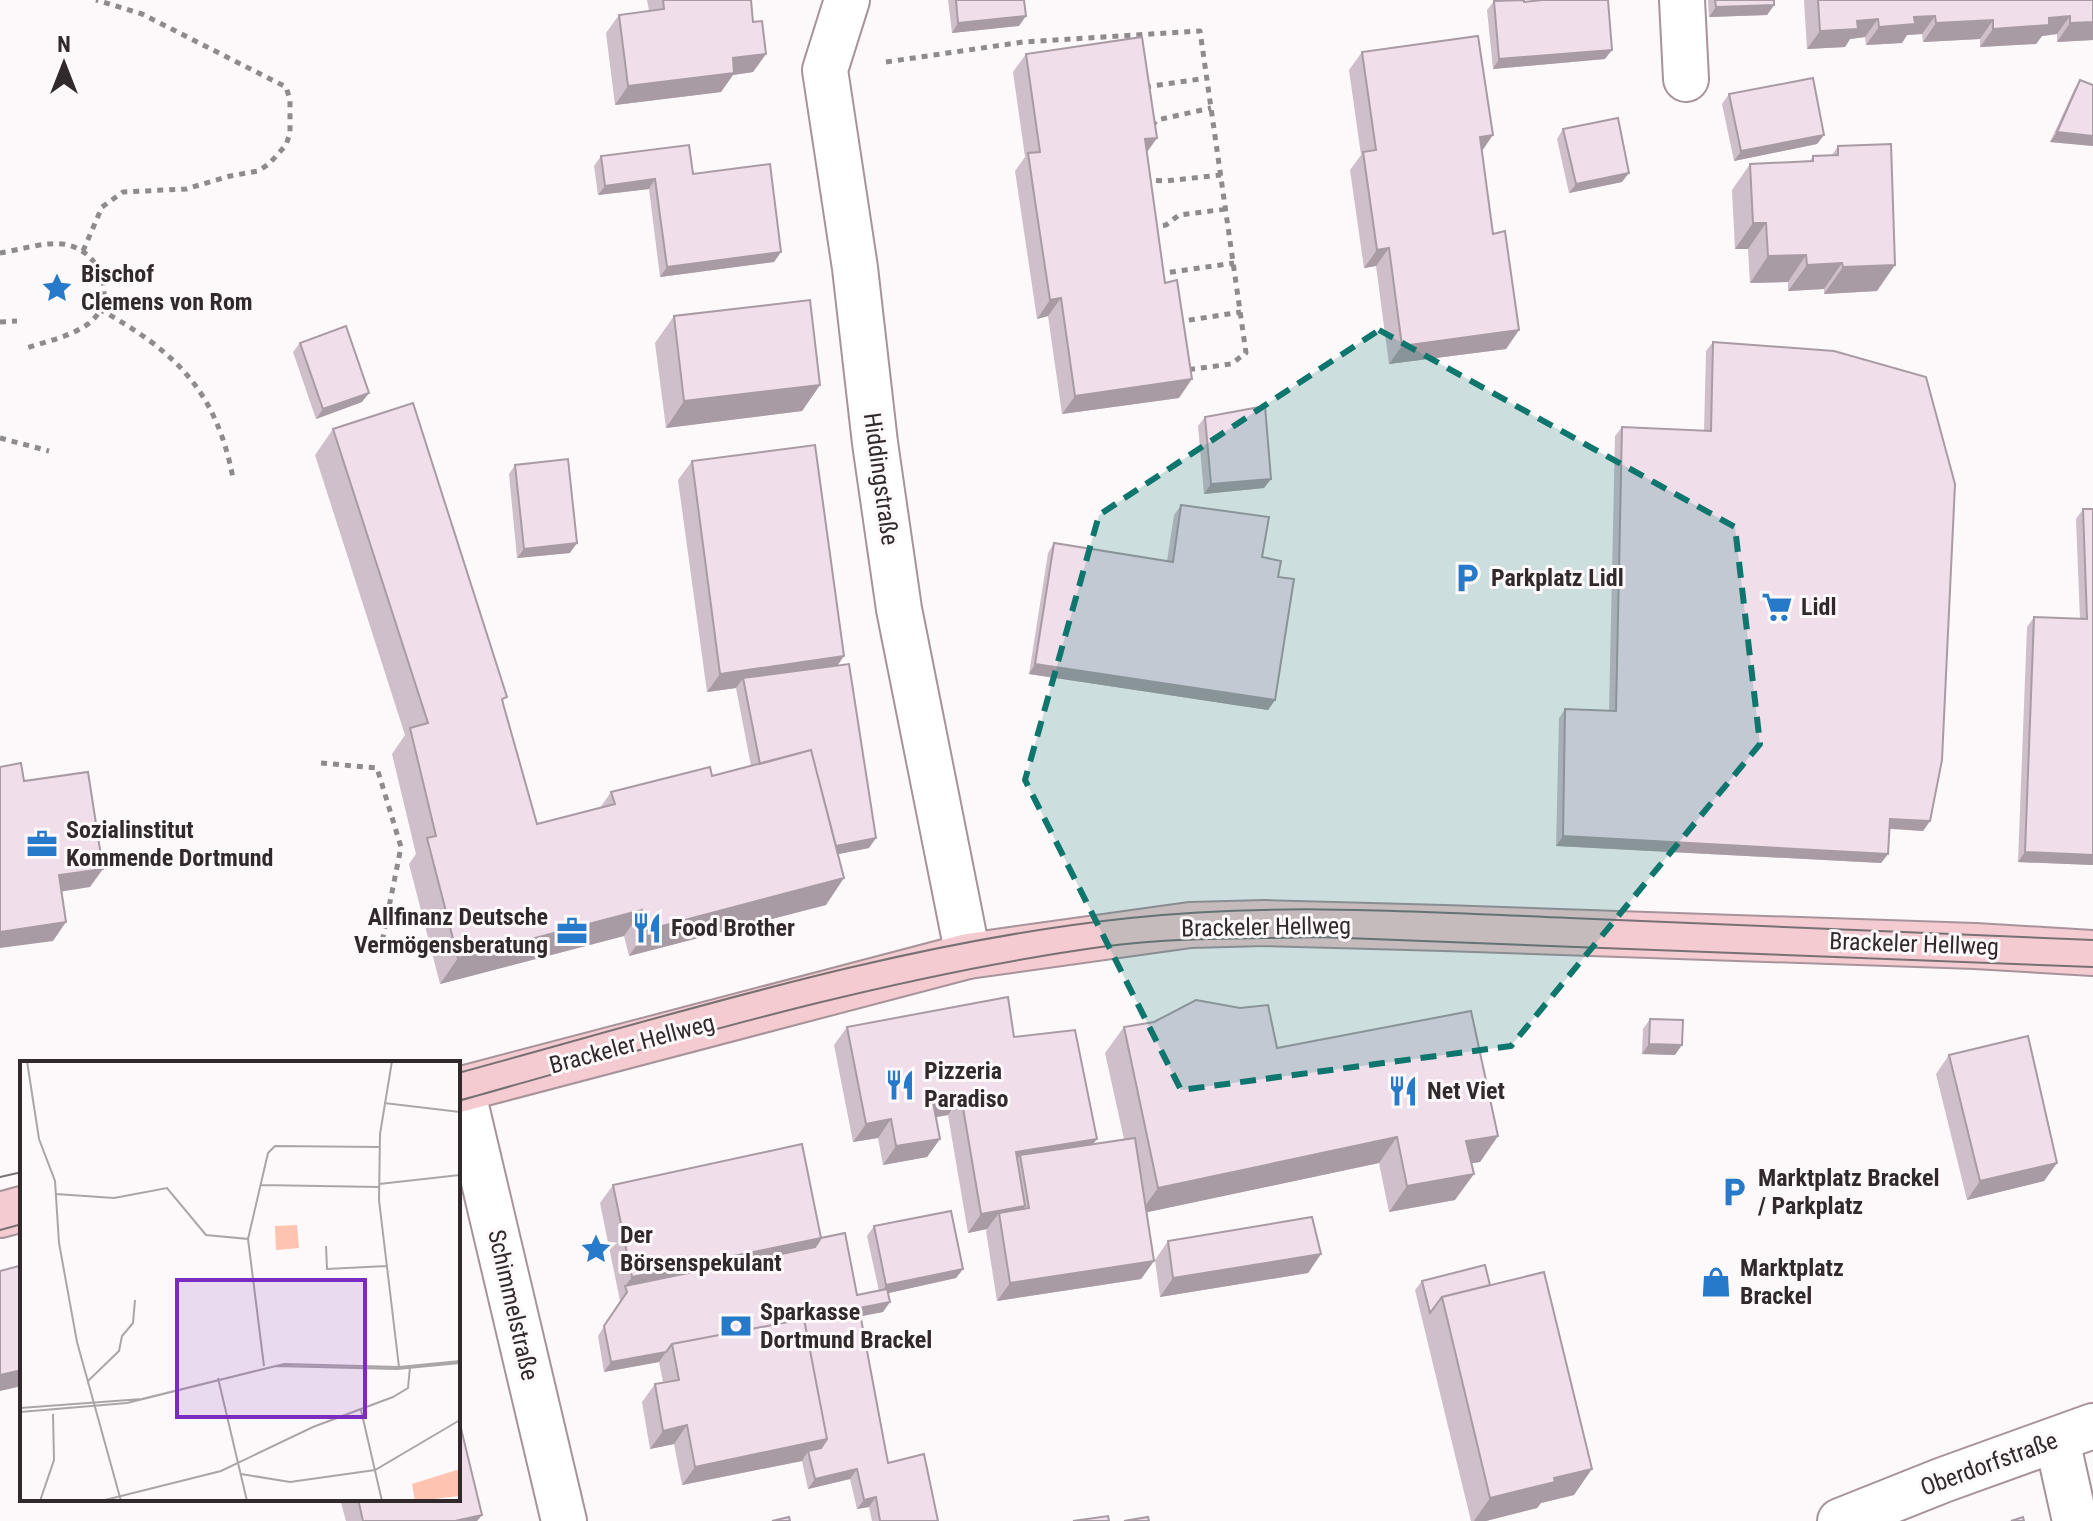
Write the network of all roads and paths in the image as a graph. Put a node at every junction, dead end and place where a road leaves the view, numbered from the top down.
1 (96, 0) edge
2 (847, 0) edge
3 (1682, 0) edge
4 (825, 70) junction
5 (1207, 78) junction
6 (1686, 79) dead end
7 (1133, 82) edge
8 (1211, 108) junction
9 (1141, 130) edge
10 (1221, 175) junction
11 (1135, 181) edge
12 (1226, 209) junction
13 (1142, 228) edge
14 (83, 251) junction
15 (0, 253) edge
16 (1234, 263) junction
17 (1149, 275) edge
18 (99, 309) junction
19 (1241, 312) junction
20 (17, 321) dead end
21 (0, 322) edge
22 (1168, 323) edge
23 (23, 349) dead end
24 (1175, 372) edge
25 (0, 438) edge
26 (49, 451) dead end
27 (233, 478) dead end
28 (321, 763) dead end
29 (2093, 953) edge
30 (968, 956) junction
31 (379, 957) dead end
32 (460, 1089) edge
33 (20, 1210) edge
34 (0, 1215) edge
35 (2075, 1433) edge
36 (564, 1521) edge
37 (1840, 1521) edge
38 (2075, 1521) edge

1 - 14 path
2 - 4 street, Hiddingstraße
3 - 6 street
4 - 5 path
4 - 30 street, Hiddingstraße
5 - 7 path
5 - 8 path
8 - 9 path
8 - 10 path
10 - 11 path
10 - 12 path
12 - 13 path
12 - 16 path
14 - 15 path
14 - 18 path
16 - 17 path
16 - 19 path
18 - 23 path
18 - 27 path
19 - 22 path
19 - 24 path
20 - 21 path
25 - 26 path
28 - 31 path
29 - 30 main road, Brackeler Hellweg
30 - 32 main road, Brackeler Hellweg
32 - 36 street, Schimmelstraße
33 - 34 main road
35 - 37 street, Oberdorfstraße
35 - 38 street

